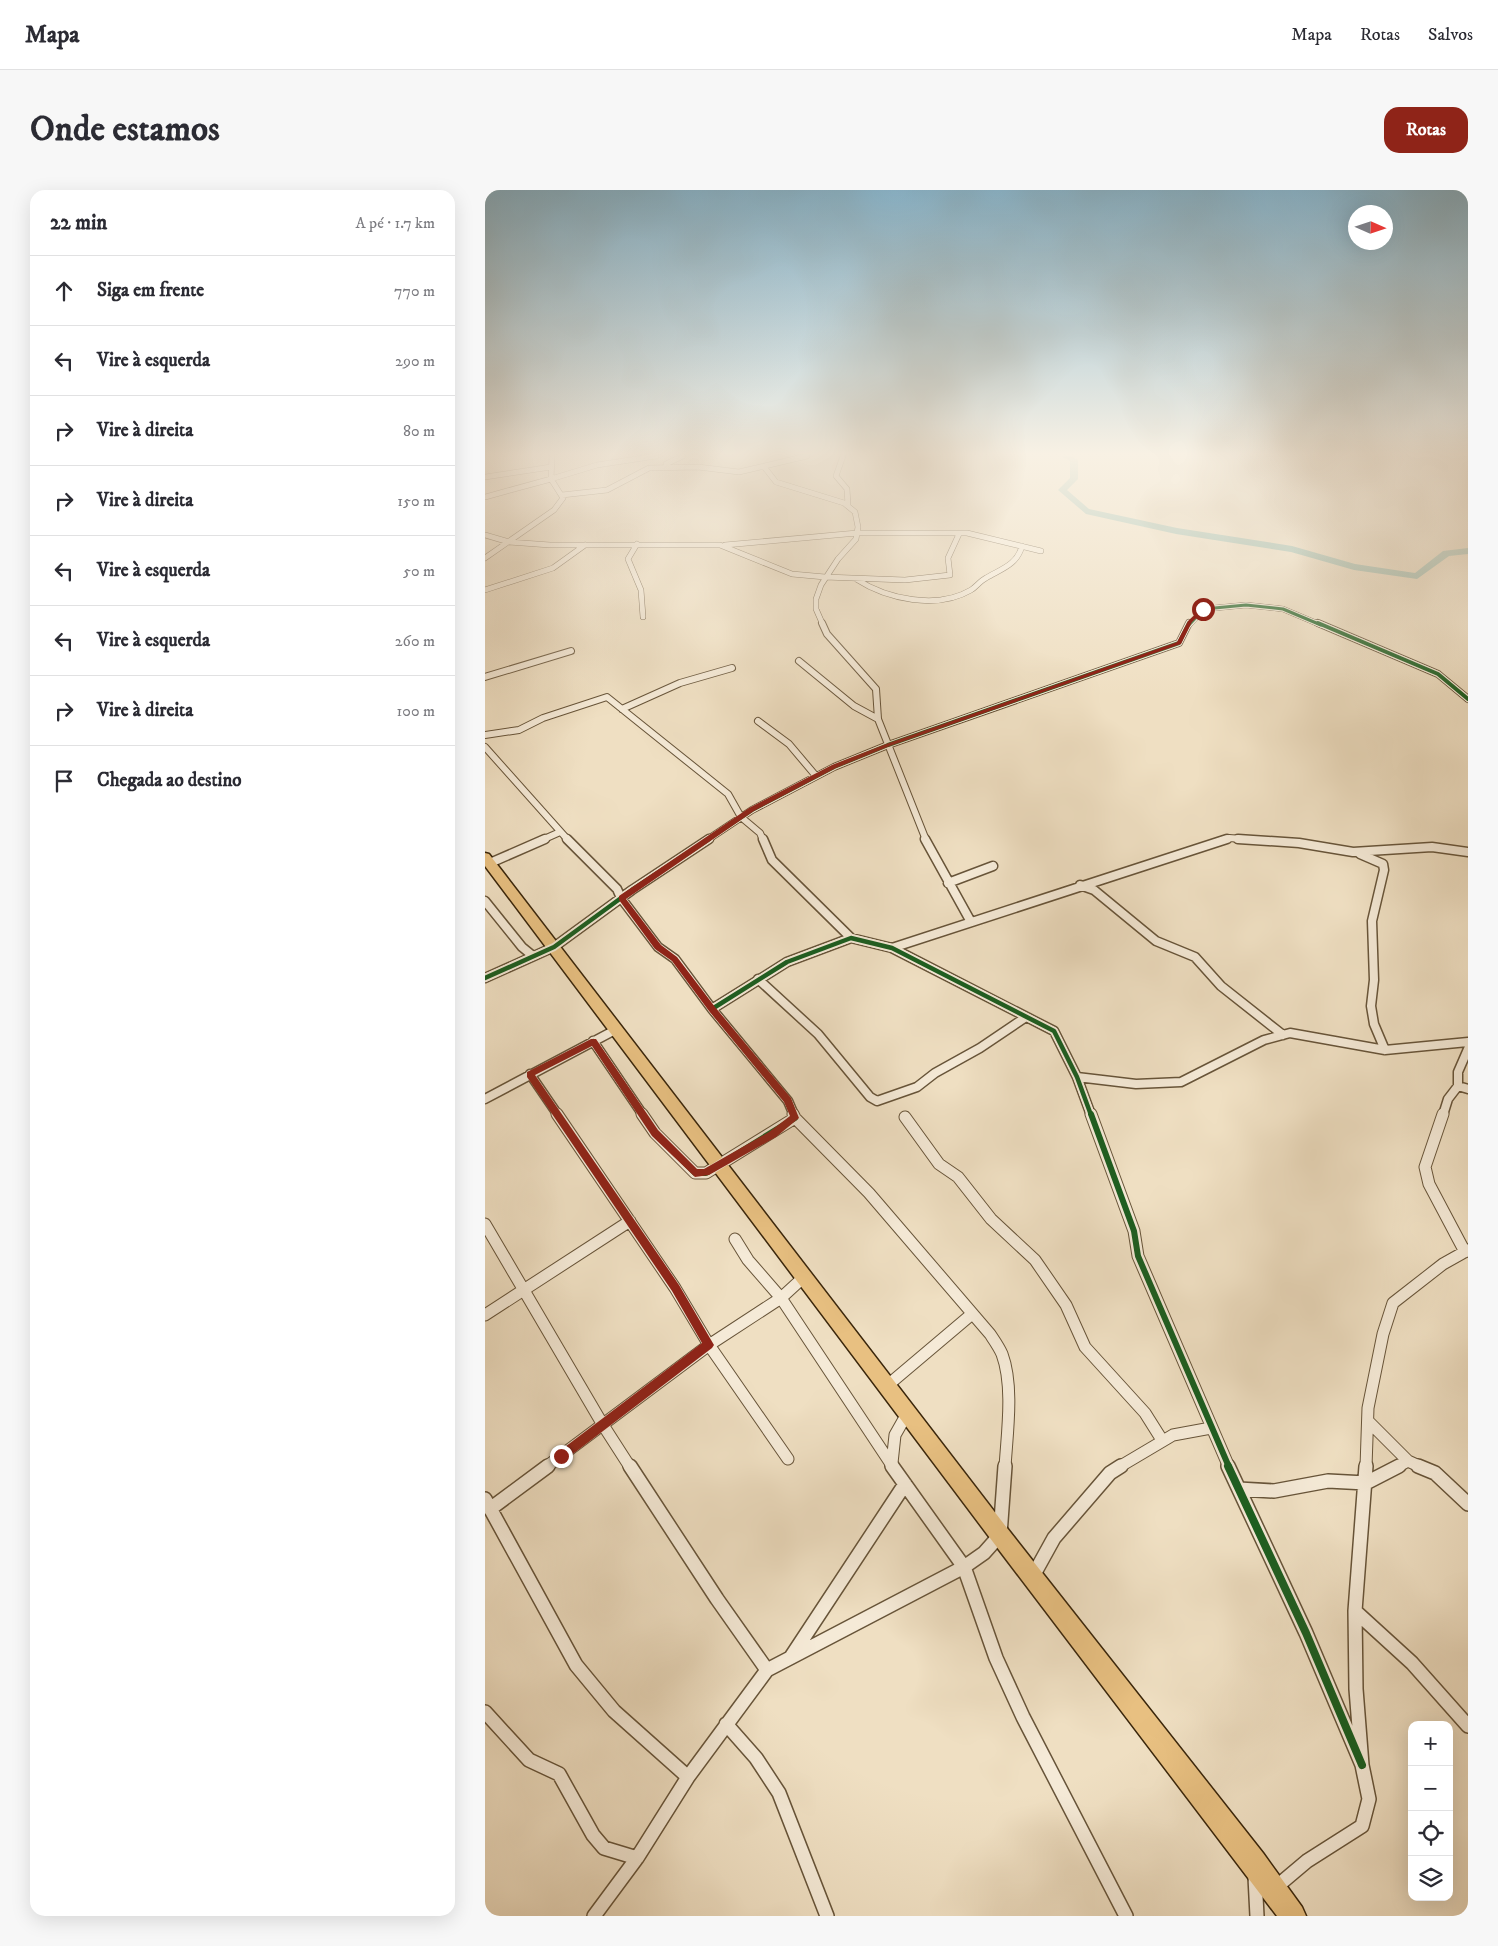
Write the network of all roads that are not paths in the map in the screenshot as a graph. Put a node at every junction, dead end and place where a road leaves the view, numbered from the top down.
1 (490, 537) edge
2 (517, 537) edge
3 (821, 537) edge
4 (856, 537) edge
5 (958, 537) edge
6 (984, 537) edge
7 (509, 542) junction
8 (637, 544) junction
9 (585, 545) junction
10 (720, 545) junction
11 (1023, 546) junction
12 (1041, 551) dead end
13 (485, 558) edge
14 (825, 577) junction
15 (856, 578) junction
16 (485, 590) edge
17 (643, 617) dead end
18 (571, 651) dead end
19 (799, 661) dead end
20 (732, 668) dead end
21 (485, 677) edge
22 (1468, 699) edge
23 (622, 709) junction
24 (878, 719) junction
25 (758, 721) dead end
26 (485, 735) edge
27 (888, 745) junction
28 (485, 747) edge
29 (816, 776) junction
30 (741, 817) junction
31 (560, 832) junction
32 (1386, 850) junction
33 (1353, 852) junction
34 (1468, 852) edge
35 (487, 860) edge
36 (1383, 864) junction
37 (993, 866) dead end
38 (948, 883) junction
39 (1080, 885) junction
40 (621, 898) junction
41 (485, 901) edge
42 (971, 922) junction
43 (851, 938) junction
44 (554, 947) junction
45 (892, 948) junction
46 (533, 956) junction
47 (485, 978) edge
48 (758, 979) junction
49 (712, 1009) junction
50 (1026, 1017) junction
51 (617, 1029) junction
52 (1283, 1035) junction
53 (593, 1041) junction
54 (1468, 1042) edge
55 (1468, 1049) edge
56 (1385, 1050) junction
57 (530, 1074) junction
58 (1077, 1077) junction
59 (1458, 1086) junction
60 (1468, 1089) edge
61 (485, 1099) edge
62 (905, 1117) dead end
63 (795, 1118) junction
64 (719, 1164) junction
65 (630, 1221) junction
66 (485, 1224) edge
67 (735, 1239) dead end
68 (1466, 1251) edge
69 (805, 1276) junction
70 (525, 1289) junction
71 (781, 1298) junction
72 (972, 1314) junction
73 (485, 1315) edge
74 (709, 1345) junction
75 (888, 1385) junction
76 (908, 1411) junction
77 (1368, 1421) junction
78 (603, 1425) junction
79 (1211, 1428) junction
80 (1162, 1440) junction
81 (788, 1459) dead end
82 (1408, 1462) junction
83 (892, 1463) junction
84 (1366, 1483) junction
85 (905, 1484) junction
86 (1239, 1489) junction
87 (487, 1504) edge
88 (1468, 1504) edge
89 (1000, 1535) junction
90 (964, 1568) junction
91 (1033, 1576) junction
92 (1355, 1611) junction
93 (790, 1658) junction
94 (767, 1670) junction
95 (485, 1712) edge
96 (726, 1724) junction
97 (1468, 1726) edge
98 (1362, 1765) junction
99 (688, 1777) junction
100 (637, 1858) junction
101 (1254, 1862) junction
102 (1273, 1890) junction
103 (594, 1916) edge
104 (827, 1916) edge
105 (1126, 1916) edge
106 (1257, 1916) edge
107 (1293, 1916) edge

1 - 7 street
2 - 7 street
3 - 10 street
4 - 14 street
5 - 15 street
6 - 11 street
7 - 9 street
7 - 13 street
8 - 9 street
8 - 10 street
8 - 17 street
9 - 16 street
10 - 14 street
11 - 12 street
11 - 15 street
14 - 15 street
14 - 24 street
18 - 21 street
19 - 24 street
20 - 23 street
22 - 27 street
23 - 26 street
23 - 30 street
24 - 27 street
25 - 29 street
27 - 29 street
27 - 38 street
28 - 31 street
29 - 30 street
30 - 40 street
30 - 43 street
31 - 35 street
31 - 40 street
32 - 33 street
32 - 34 street
32 - 36 street
33 - 36 street
33 - 39 street
35 - 44 highway
36 - 56 street
37 - 38 street
38 - 42 street
39 - 42 street
39 - 52 street
40 - 44 street
40 - 49 street
41 - 46 street
42 - 45 street
43 - 45 street
43 - 48 street
44 - 46 street
44 - 51 highway
45 - 50 street
46 - 47 street
48 - 49 street
48 - 50 street
49 - 63 street
50 - 58 street
51 - 53 street
51 - 64 highway
52 - 56 street
52 - 58 street
53 - 57 street
53 - 64 street
54 - 56 street
55 - 59 street
57 - 61 street
57 - 65 street
58 - 79 street
59 - 60 street
59 - 68 street
62 - 80 street
63 - 64 street
63 - 72 street
64 - 69 highway
65 - 70 street
65 - 74 street
66 - 70 street
67 - 71 street
68 - 77 street
69 - 71 street
69 - 75 highway
70 - 73 street
70 - 78 street
71 - 74 street
71 - 83 street
72 - 75 street
72 - 89 street
74 - 78 street
74 - 81 street
75 - 76 highway
76 - 83 street
76 - 89 highway
77 - 82 street
77 - 84 street
78 - 87 street
78 - 94 street
79 - 80 street
79 - 86 street
80 - 91 street
82 - 84 street
82 - 88 street
83 - 85 street
84 - 86 street
84 - 92 street
85 - 90 street
85 - 93 street
86 - 98 street
87 - 99 street
89 - 90 street
89 - 91 highway
90 - 93 street
90 - 105 street
91 - 101 highway
92 - 97 street
92 - 98 street
93 - 94 street
94 - 96 street
95 - 100 street
96 - 99 street
96 - 104 street
98 - 102 street
99 - 100 street
100 - 103 street
101 - 102 highway
101 - 106 street
102 - 107 highway

